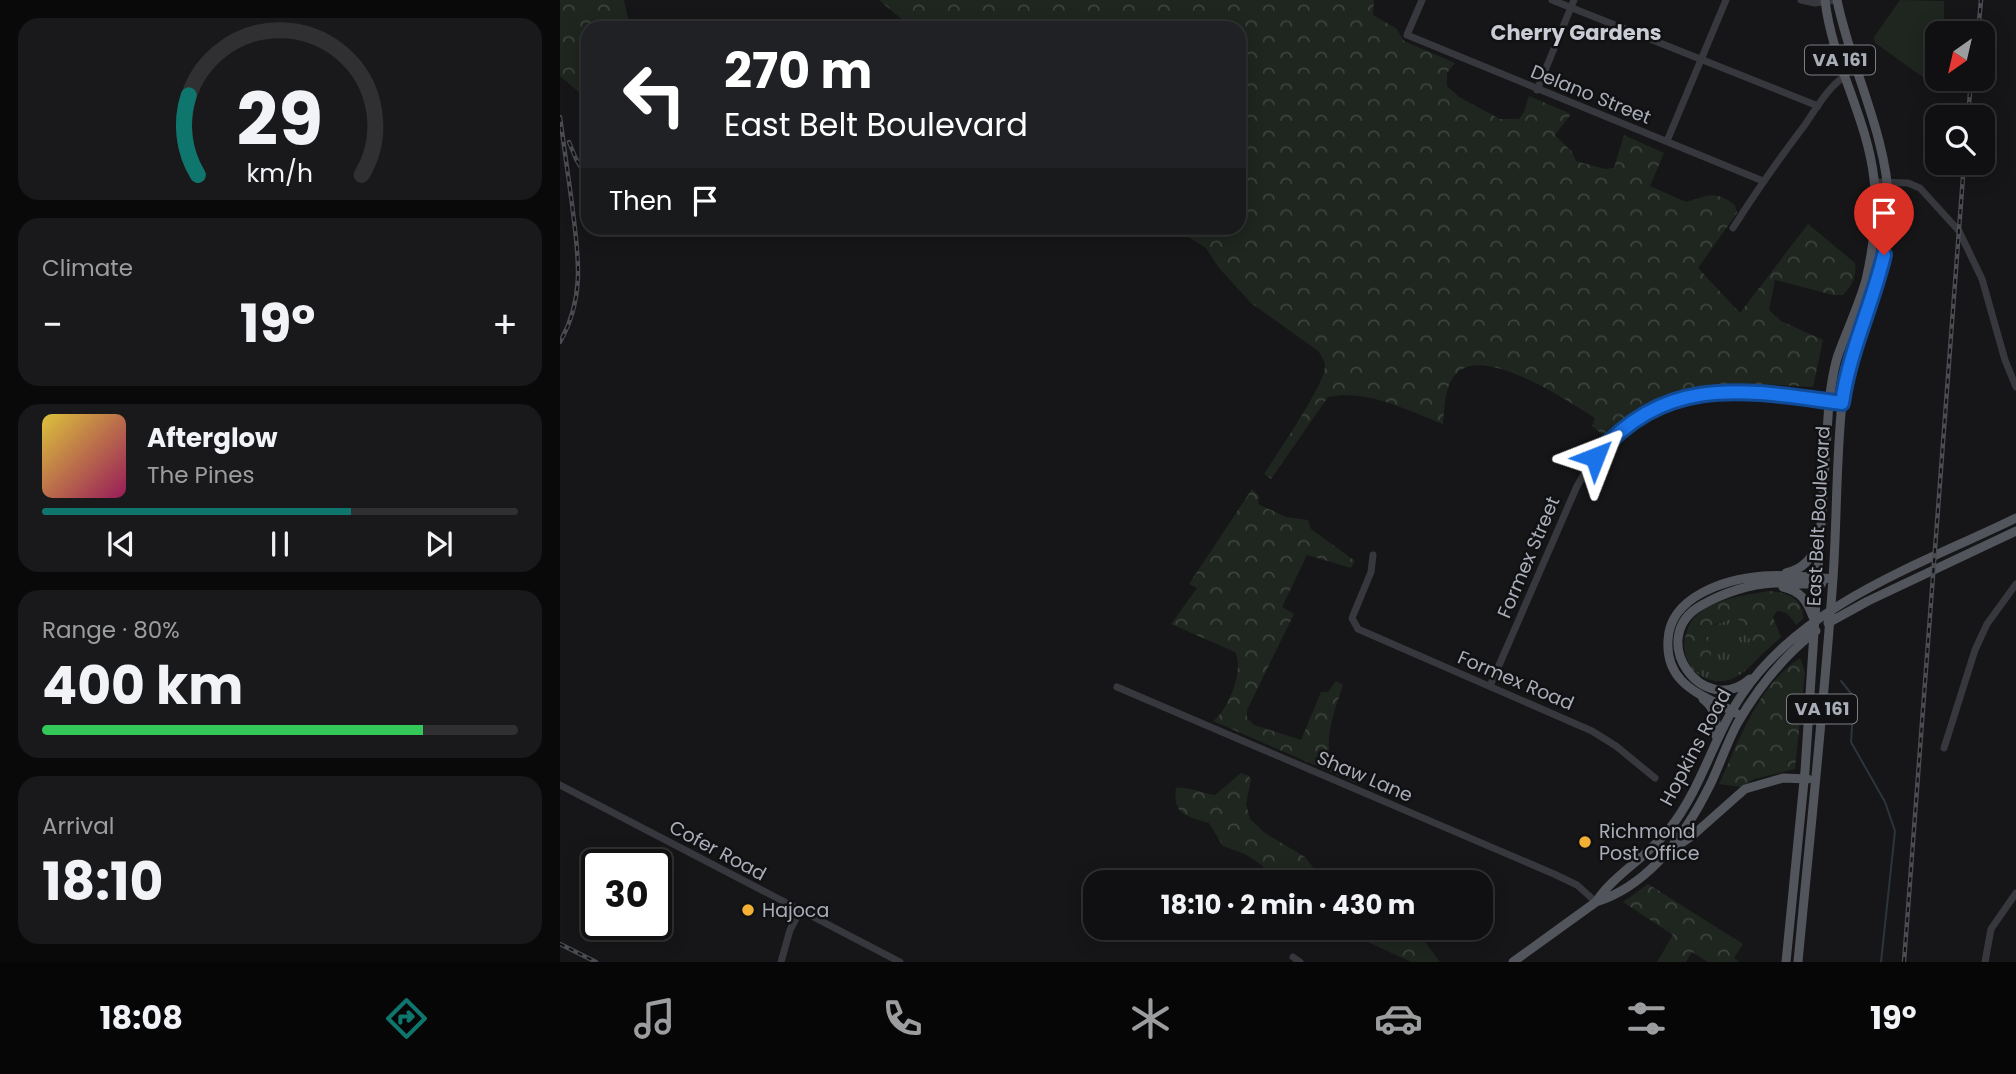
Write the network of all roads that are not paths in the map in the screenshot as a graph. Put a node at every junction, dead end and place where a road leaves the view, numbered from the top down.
1 (1422, 0) edge
2 (1552, 0) edge
3 (1727, 0) edge
4 (1801, 0) edge
5 (1837, 0) edge
6 (1825, 1) edge
7 (1572, 4) edge
8 (1702, 59) junction
9 (1845, 76) junction
10 (1537, 90) junction
11 (1818, 106) junction
12 (1667, 141) junction
13 (1763, 181) junction
14 (1875, 182) junction
15 (1887, 183) junction
16 (1733, 228) dead end
17 (2016, 387) edge
18 (1829, 402) junction
19 (1842, 403) junction
20 (2016, 518) edge
21 (2016, 531) edge
22 (1820, 540) junction
23 (1373, 555) dead end
24 (1772, 576) junction
25 (1833, 579) junction
26 (1818, 581) junction
27 (1764, 584) junction
28 (2016, 584) edge
29 (1815, 623) junction
30 (1761, 668) junction
31 (1490, 686) junction
32 (1689, 686) junction
33 (1117, 687) dead end
34 (1732, 710) junction
35 (1742, 716) junction
36 (1713, 748) junction
37 (1944, 748) dead end
38 (1655, 778) dead end
39 (1805, 778) junction
40 (1816, 779) junction
41 (560, 785) edge
42 (1667, 853) junction
43 (2016, 894) edge
44 (1596, 902) junction
45 (800, 911) junction
46 (1293, 957) dead end
47 (781, 962) edge
48 (900, 962) edge
49 (1300, 962) edge
50 (1513, 962) edge
51 (1786, 962) edge
52 (1798, 962) edge
53 (1985, 962) edge

1 - 10 street, Delano Street
2 - 7 street
3 - 8 street
4 - 6 street
5 - 6 street
5 - 15 main road, East Belt Boulevard / VA 161
6 - 9 main road, East Belt Boulevard / VA 161
7 - 8 street
7 - 10 street
8 - 11 street
8 - 12 street
9 - 11 street
9 - 14 main road, East Belt Boulevard / VA 161
10 - 12 street, Delano Street
11 - 13 street
12 - 13 street, Delano Street
13 - 16 street
14 - 15 street
14 - 18 main road, East Belt Boulevard / VA 161
15 - 17 street
15 - 19 main road, East Belt Boulevard / VA 161
18 - 19 street, Formex Street
18 - 22 main road, East Belt Boulevard / VA 161
18 - 31 street, Formex Street
19 - 25 main road, East Belt Boulevard / VA 161
20 - 30 main road, Hopkins Road
21 - 35 main road, Hopkins Road
22 - 24 main road
22 - 26 main road, East Belt Boulevard / VA 161
23 - 31 street, Formex Road
24 - 26 main road
24 - 32 main road
25 - 26 main road
25 - 40 main road, East Belt Boulevard / VA 161
26 - 27 main road
26 - 29 main road, East Belt Boulevard / VA 161
27 - 29 main road
27 - 30 main road
28 - 37 street
29 - 39 main road, East Belt Boulevard / VA 161
30 - 34 main road, Hopkins Road
31 - 38 street, Formex Road
32 - 34 main road
32 - 36 main road
33 - 44 street, Shaw Lane
34 - 35 main road
34 - 36 main road, Hopkins Road
35 - 42 main road, Hopkins Road
36 - 44 main road, Hopkins Road
39 - 40 main road
39 - 42 main road
39 - 51 main road, East Belt Boulevard / VA 161
40 - 52 main road, East Belt Boulevard / VA 161
41 - 45 street, Cofer Road
42 - 44 main road, Hopkins Road
43 - 53 street
44 - 50 main road, Hopkins Road
45 - 47 street
45 - 48 street, Cofer Road
46 - 49 street

